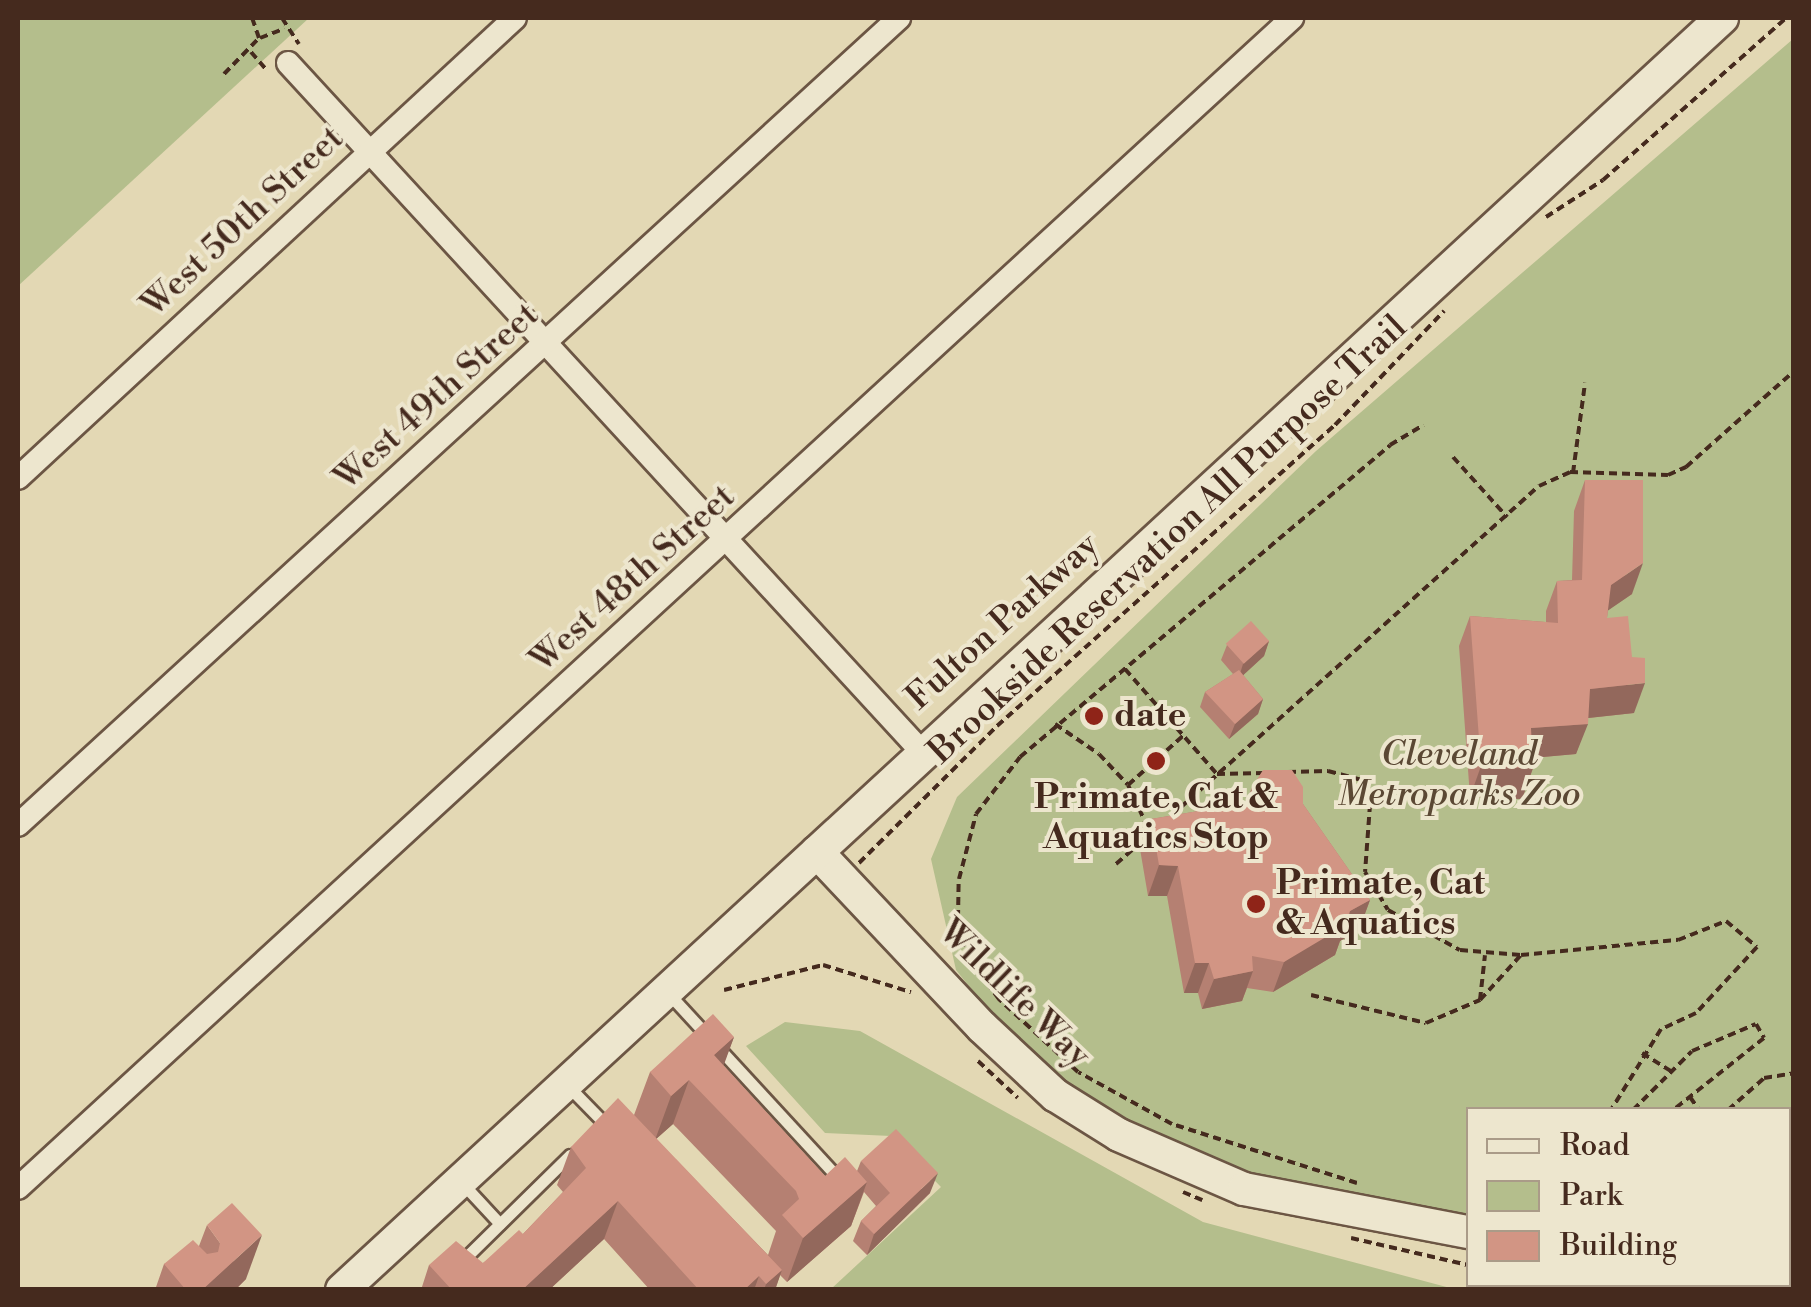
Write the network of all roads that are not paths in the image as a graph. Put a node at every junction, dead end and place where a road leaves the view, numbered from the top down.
1 (516, 18) edge
2 (899, 18) edge
3 (1292, 18) edge
4 (1722, 18) edge
5 (284, 59) road end
6 (369, 153) junction
7 (548, 344) junction
8 (18, 478) edge
9 (730, 539) junction
10 (921, 752) junction
11 (18, 825) edge
12 (817, 852) junction
13 (666, 991) junction
14 (566, 1084) junction
15 (619, 1138) edge
16 (570, 1154) edge
17 (460, 1180) junction
18 (842, 1183) edge
19 (18, 1188) edge
20 (500, 1224) junction
21 (1466, 1232) edge
22 (456, 1267) edge
23 (345, 1288) edge

1 - 6 street, West 50th Street
2 - 7 street, West 49th Street
3 - 9 street, West 48th Street
4 - 10 street, Fulton Parkway
5 - 6 street
6 - 7 street
6 - 8 street, West 50th Street
7 - 9 street
7 - 11 street, West 49th Street
9 - 10 street
9 - 19 street, West 48th Street
10 - 12 street, Fulton Parkway
12 - 13 street, Fulton Parkway
12 - 21 street, Wildlife Way
13 - 14 street, Fulton Parkway
13 - 18 lane
14 - 15 lane
14 - 17 street, Fulton Parkway
16 - 20 lane
17 - 20 lane
17 - 23 street, Fulton Parkway
20 - 22 lane

